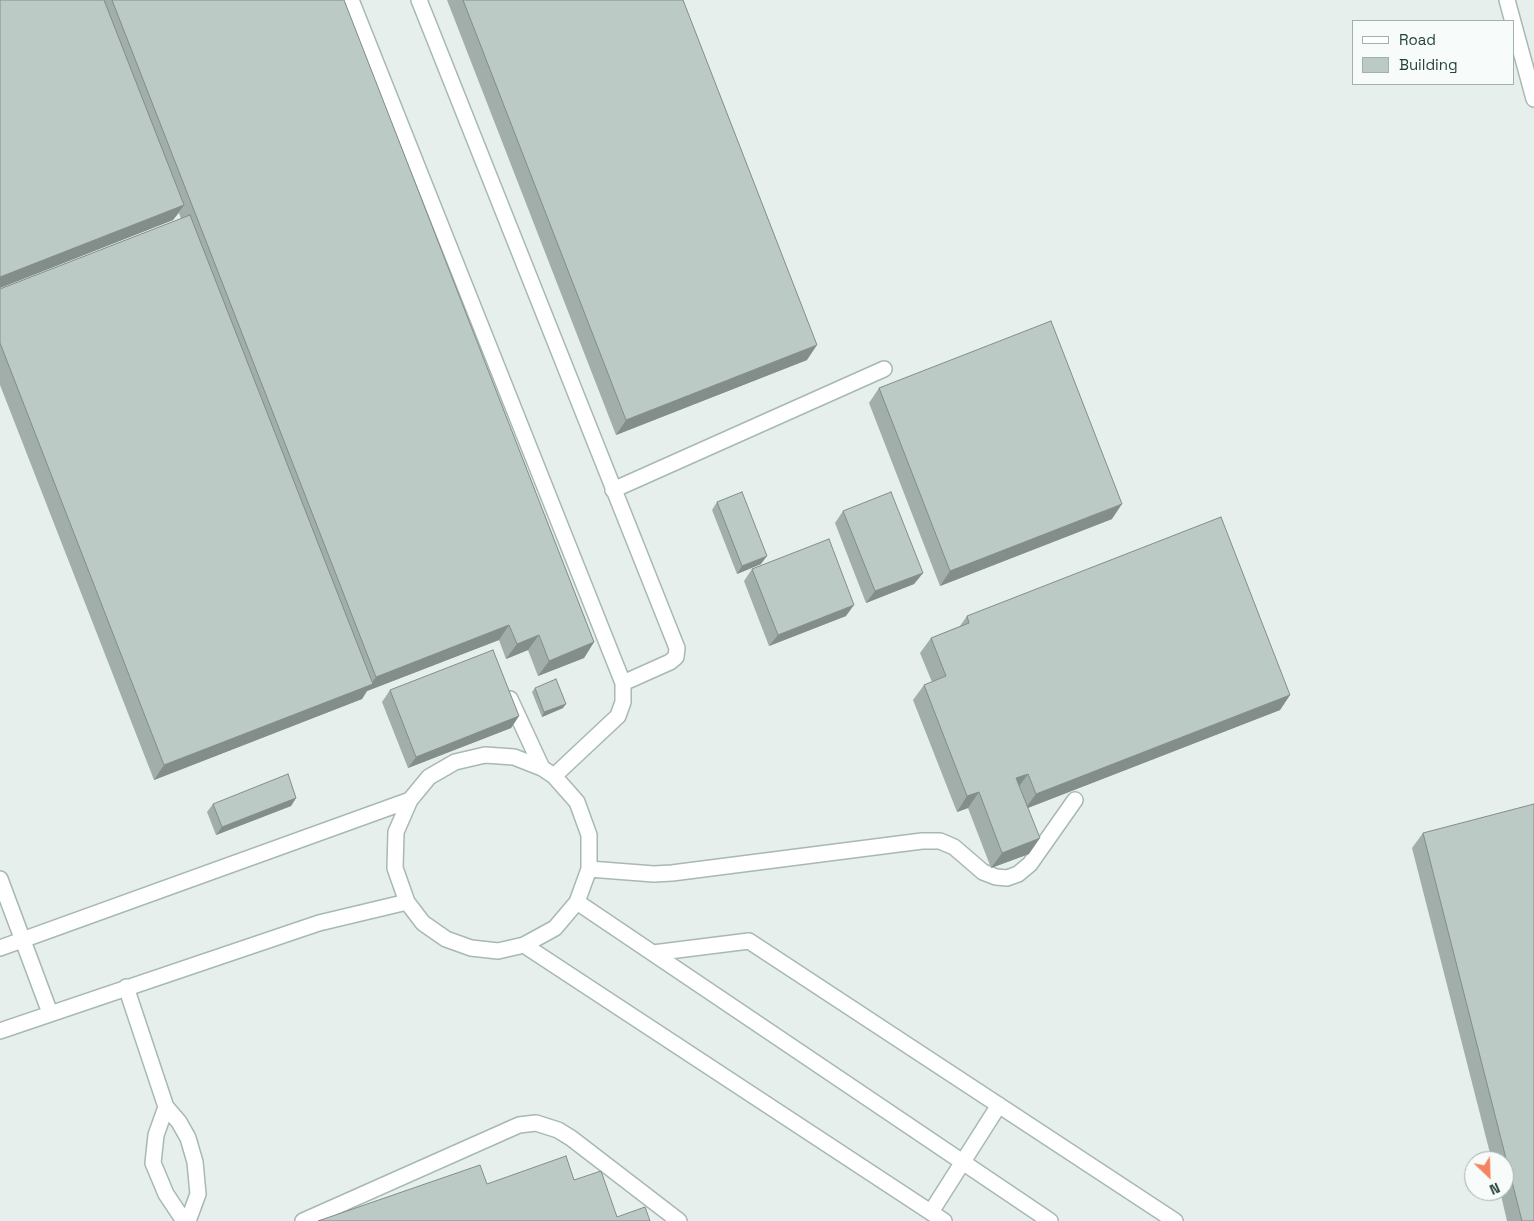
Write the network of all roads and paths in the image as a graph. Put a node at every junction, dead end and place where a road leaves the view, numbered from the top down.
1 (351, 0) edge
2 (419, 0) edge
3 (1507, 0) edge
4 (1512, 20) edge
5 (1514, 26) edge
6 (1534, 99) edge
7 (884, 368) dead end
8 (613, 490) junction
9 (623, 683) junction
10 (504, 686) edge
11 (548, 772) junction
12 (410, 800) junction
13 (1075, 800) edge
14 (589, 869) junction
15 (0, 879) edge
16 (407, 902) junction
17 (577, 902) junction
18 (24, 940) junction
19 (524, 945) junction
20 (0, 948) edge
21 (653, 954) junction
22 (126, 987) junction
23 (50, 1013) junction
24 (0, 1031) edge
25 (999, 1105) junction
26 (166, 1107) junction
27 (964, 1163) junction
28 (931, 1212) junction
29 (184, 1221) edge
30 (188, 1221) edge
31 (303, 1221) edge
32 (679, 1221) edge
33 (944, 1221) edge
34 (1050, 1221) edge
35 (1175, 1221) edge

1 - 9 street
2 - 8 street
3 - 4 street
5 - 6 street
7 - 8 street
8 - 9 street
9 - 11 street
10 - 11 street
11 - 12 street
11 - 14 street
12 - 16 street
12 - 18 street
13 - 14 street
14 - 17 street
15 - 18 street
16 - 19 street
16 - 22 street
17 - 19 street
17 - 21 street
18 - 20 street
18 - 23 street
19 - 28 street
21 - 25 street
21 - 27 street
22 - 23 street
22 - 26 street
23 - 24 street
25 - 27 street
25 - 35 street
26 - 29 street
26 - 30 street
27 - 28 street
27 - 34 street
28 - 33 street
31 - 32 street

